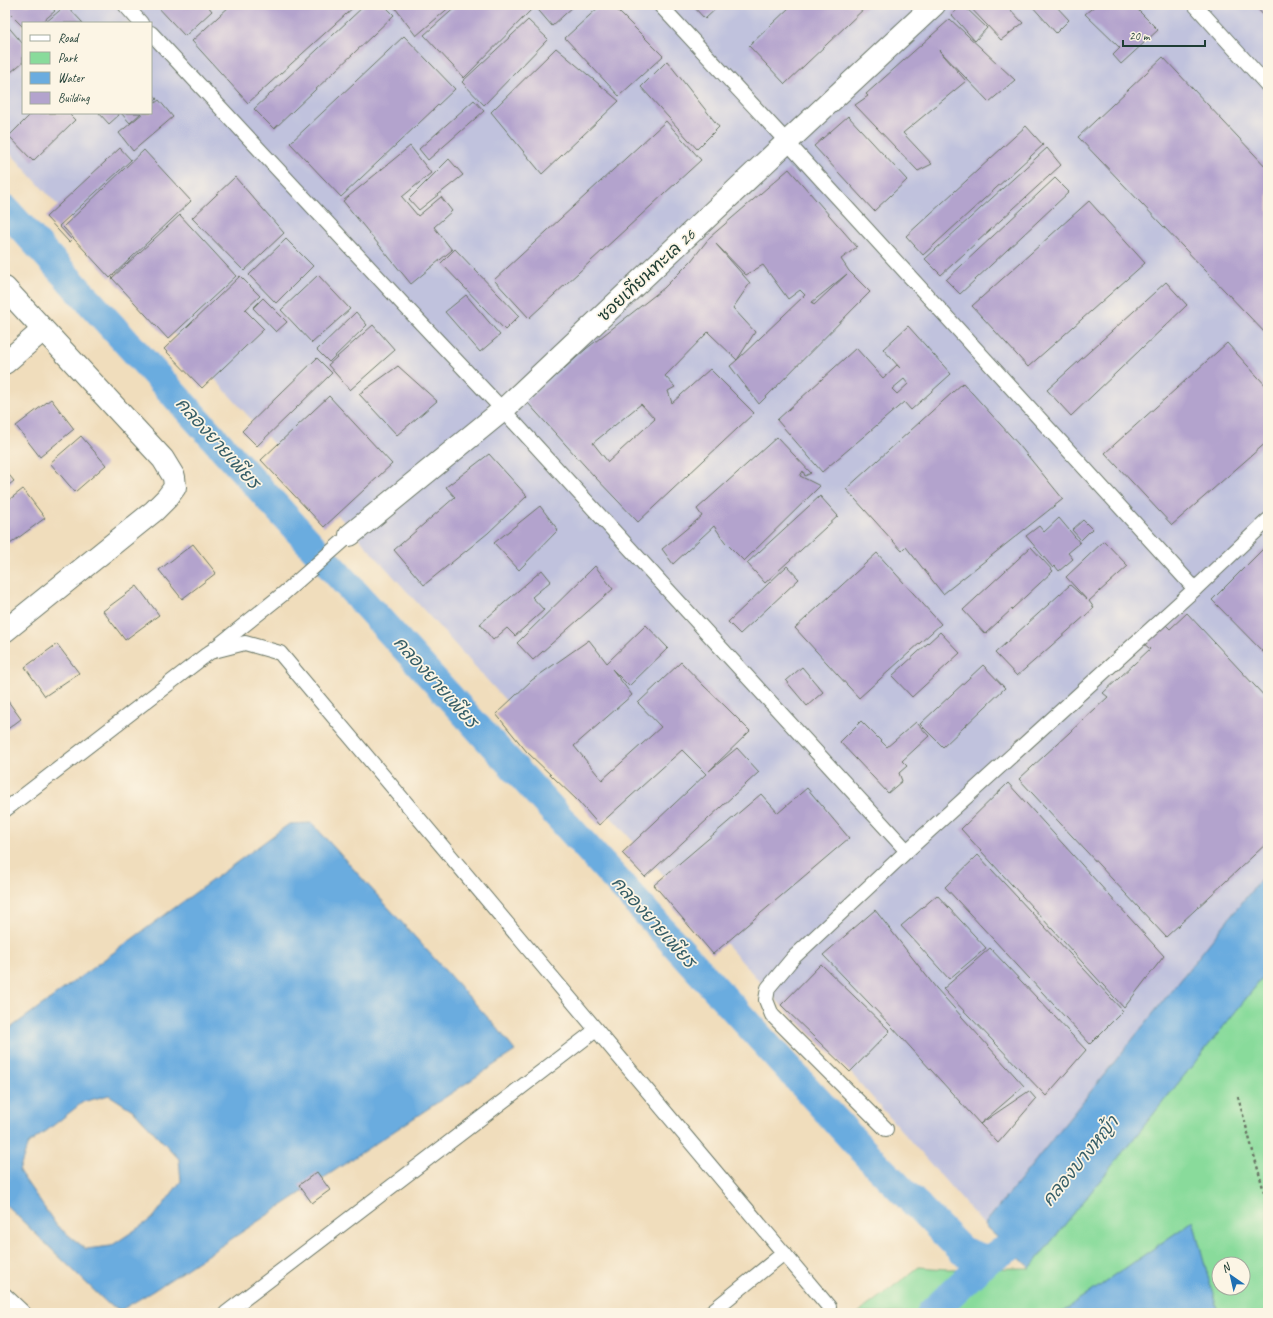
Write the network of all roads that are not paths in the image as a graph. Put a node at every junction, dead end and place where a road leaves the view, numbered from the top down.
1 (125, 5) edge
2 (660, 5) edge
3 (934, 5) edge
4 (1195, 5) edge
5 (140, 22) edge
6 (152, 34) edge
7 (1268, 86) edge
8 (786, 142) junction
9 (5, 288) edge
10 (43, 330) junction
11 (5, 363) edge
12 (504, 410) junction
13 (1268, 520) edge
14 (350, 535) joint
15 (1195, 589) junction
16 (5, 631) edge
17 (210, 652) junction
18 (5, 810) edge
19 (906, 851) junction
20 (596, 1030) junction
21 (886, 1129) dead end
22 (784, 1253) junction
23 (5, 1295) edge
24 (829, 1307) dead end
25 (24, 1313) edge
26 (226, 1313) edge
27 (710, 1313) edge

1 - 5 lane
2 - 8 lane
3 - 8 street, ซอยเทียนทะเล 26
4 - 7 lane
6 - 12 lane
8 - 12 street, ซอยเทียนทะเล 26
8 - 15 lane
9 - 10 street
10 - 11 street
10 - 16 street
12 - 14 street, ซอยเทียนทะเล 26
12 - 19 lane
13 - 15 lane
14 - 17 lane
15 - 19 lane
17 - 18 lane
17 - 20 lane
19 - 21 lane
20 - 22 lane
20 - 26 lane
22 - 24 lane
22 - 27 lane
23 - 25 lane

